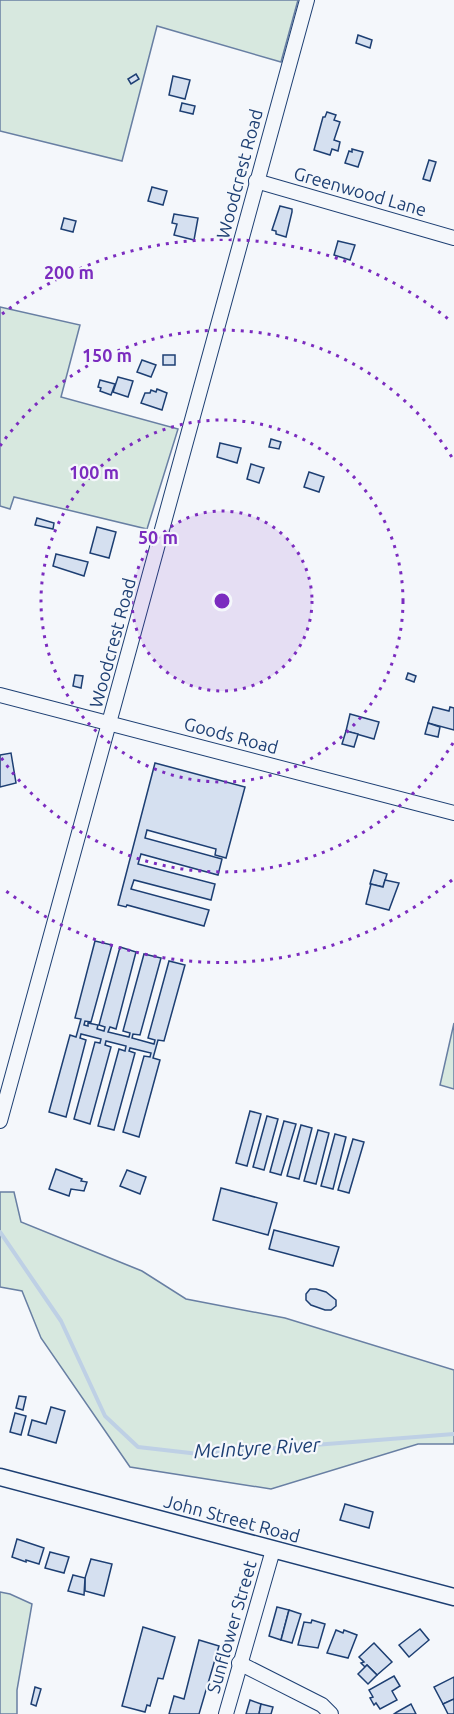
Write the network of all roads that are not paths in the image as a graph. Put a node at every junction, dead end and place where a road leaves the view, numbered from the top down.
1 (307, 0) edge
2 (256, 181) junction
3 (454, 238) edge
4 (0, 695) edge
5 (110, 723) junction
6 (454, 813) edge
7 (0, 1121) edge
8 (0, 1477) edge
9 (273, 1550) junction
10 (454, 1597) edge
11 (239, 1663) junction
12 (226, 1714) edge
13 (332, 1714) edge

1 - 2 street, Woodcrest Road
2 - 3 street, Greenwood Lane
2 - 5 street, Woodcrest Road
4 - 5 street, Goods Road
5 - 6 street, Goods Road
5 - 7 street, Woodcrest Road
8 - 9 main road, John Street Road
9 - 10 main road, John Street Road
9 - 11 street, Sunflower Street
11 - 12 street, Sunflower Street
11 - 13 street

